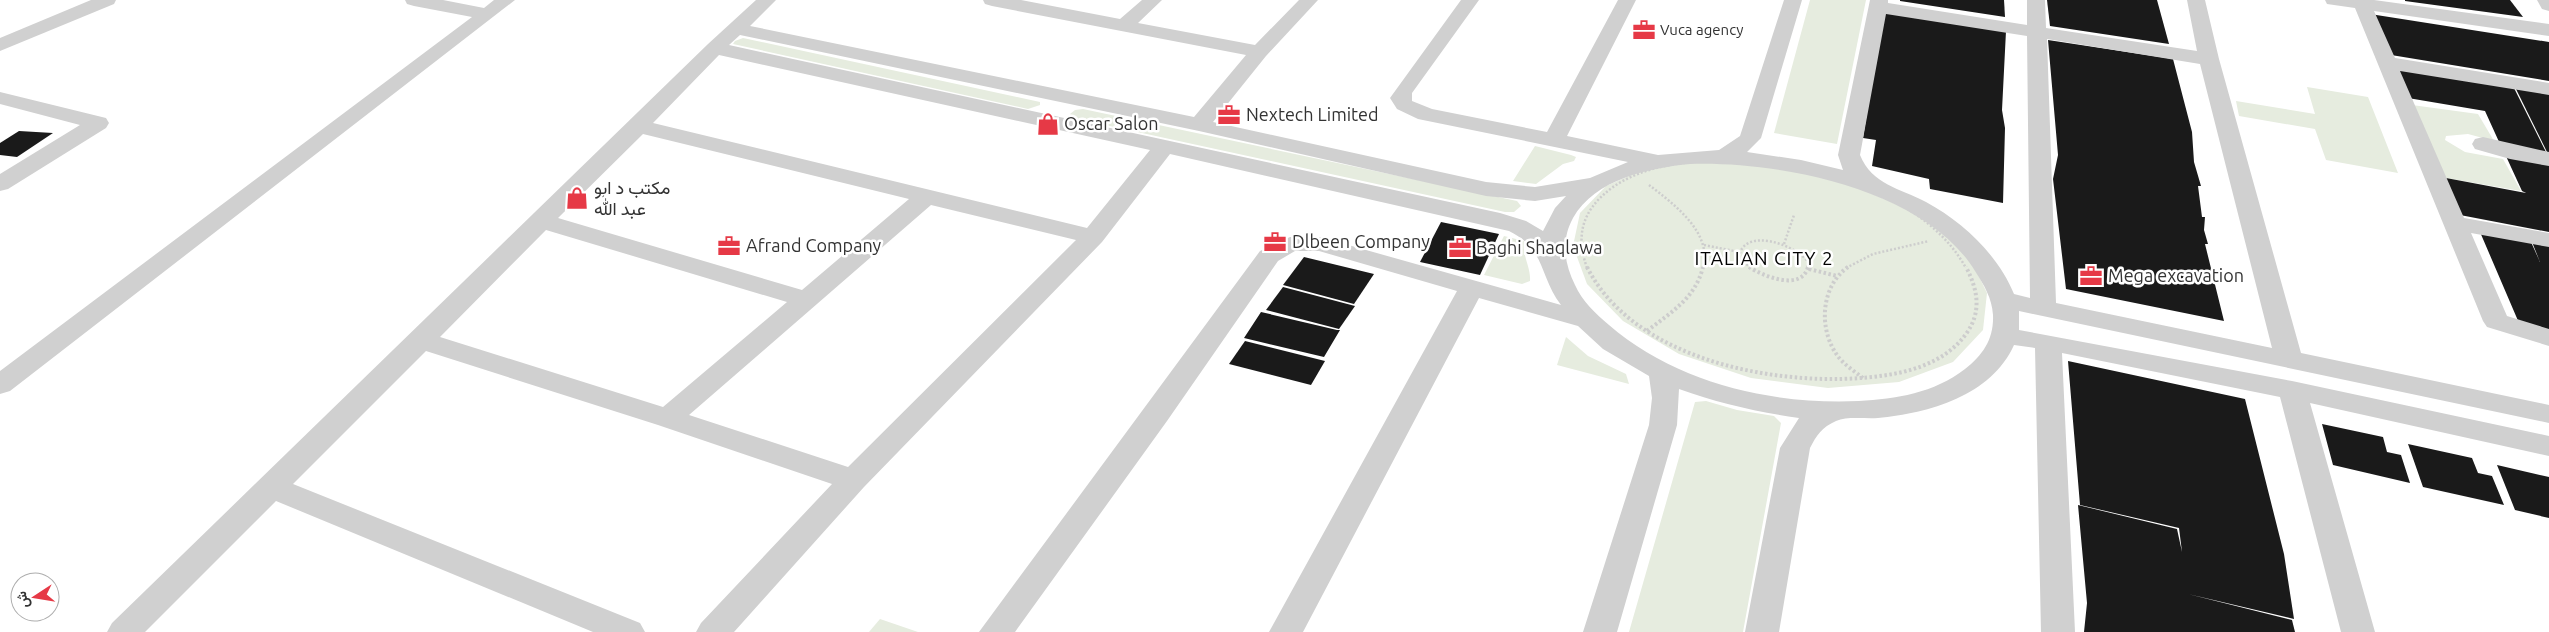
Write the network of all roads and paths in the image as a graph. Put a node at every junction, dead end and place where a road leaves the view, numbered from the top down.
1 (108, 0) edge
2 (414, 0) edge
3 (767, 0) edge
4 (992, 0) edge
5 (1153, 0) edge
6 (1309, 0) edge
7 (1470, 0) edge
8 (1627, 0) edge
9 (1793, 0) edge
10 (2036, 0) edge
11 (2196, 0) edge
12 (2334, 0) edge
13 (2546, 0) edge
14 (458, 4) edge
15 (1878, 4) edge
16 (2362, 4) junction
17 (2390, 4) edge
18 (491, 5) edge
19 (2549, 5) edge
20 (1123, 26) junction
21 (737, 29) junction
22 (2549, 30) edge
23 (2036, 32) junction
24 (0, 44) edge
25 (715, 48) junction
26 (1259, 52) junction
27 (2209, 59) junction
28 (2387, 63) junction
29 (2549, 89) edge
30 (0, 98) edge
31 (1073, 99) junction
32 (35, 107) junction
33 (0, 118) edge
34 (1049, 120) junction
35 (1199, 125) junction
36 (638, 126) junction
37 (1554, 140) junction
38 (2483, 144) dead end
39 (1165, 146) junction
40 (1724, 156) junction
41 (2549, 159) edge
42 (1651, 170) junction
43 (1638, 174) junction
44 (1645, 182) dead end
45 (0, 184) edge
46 (1594, 184) junction
47 (1875, 188) junction
48 (927, 196) junction
49 (1794, 215) dead end
50 (541, 221) junction
51 (2454, 222) junction
52 (1093, 237) junction
53 (1945, 238) junction
54 (2549, 240) edge
55 (1784, 244) junction
56 (1704, 245) junction
57 (1739, 252) junction
58 (1552, 260) junction
59 (1809, 269) junction
60 (1837, 276) junction
61 (1472, 287) junction
62 (805, 299) junction
63 (2004, 300) junction
64 (2042, 307) junction
65 (1586, 320) junction
66 (1647, 331) junction
67 (2005, 336) junction
68 (2549, 338) edge
69 (420, 340) junction
70 (2048, 342) junction
71 (2289, 360) junction
72 (1662, 370) junction
73 (1864, 378) junction
74 (0, 386) edge
75 (2292, 390) junction
76 (1831, 411) junction
77 (2549, 414) edge
78 (668, 418) junction
79 (2549, 446) edge
80 (853, 480) junction
81 (271, 487) junction
82 (124, 632) edge
83 (628, 632) edge
84 (713, 632) edge
85 (996, 632) edge
86 (1286, 632) edge
87 (1600, 632) edge
88 (1762, 632) edge
89 (2058, 632) edge
90 (2358, 632) edge

1 - 24 street
2 - 14 street
3 - 21 street
4 - 20 street
5 - 20 street
6 - 26 street
7 - 37 street
8 - 37 street
9 - 40 street
10 - 23 street
11 - 27 street
12 - 16 street
13 - 19 street
14 - 18 street
15 - 23 street
15 - 47 street
16 - 17 street
16 - 28 street
17 - 22 street
18 - 74 street
20 - 26 street
21 - 25 street
21 - 31 street
23 - 27 street
23 - 64 street
25 - 34 street
25 - 36 street
26 - 35 street
27 - 71 street
28 - 29 street
28 - 51 street
30 - 32 street
31 - 34 street
31 - 35 street
32 - 33 street
32 - 45 street
34 - 39 street
35 - 46 street
36 - 48 street
36 - 50 street
37 - 42 street
38 - 41 street
39 - 52 street
39 - 58 street
40 - 42 street
40 - 47 street
42 - 43 path
42 - 46 street
43 - 53 path
43 - 66 path
44 - 56 path
46 - 58 street
47 - 63 street
48 - 52 street
48 - 62 street
49 - 55 path
50 - 62 street
50 - 69 street
51 - 54 street
51 - 68 street
52 - 80 street
53 - 60 path
53 - 73 path
55 - 57 path
55 - 59 path
56 - 57 path
56 - 66 path
57 - 59 path
58 - 65 street
59 - 60 path
60 - 73 path
61 - 65 street
61 - 85 street
61 - 86 street
62 - 78 street
63 - 64 street
63 - 67 street
64 - 71 street
65 - 72 street
66 - 73 path
67 - 70 street
67 - 76 street
69 - 78 street
69 - 81 street
70 - 75 street
70 - 89 street
71 - 77 street
72 - 76 street
72 - 87 street
75 - 79 street
75 - 90 street
76 - 88 street
78 - 80 street
80 - 84 street
81 - 82 street
81 - 83 street

